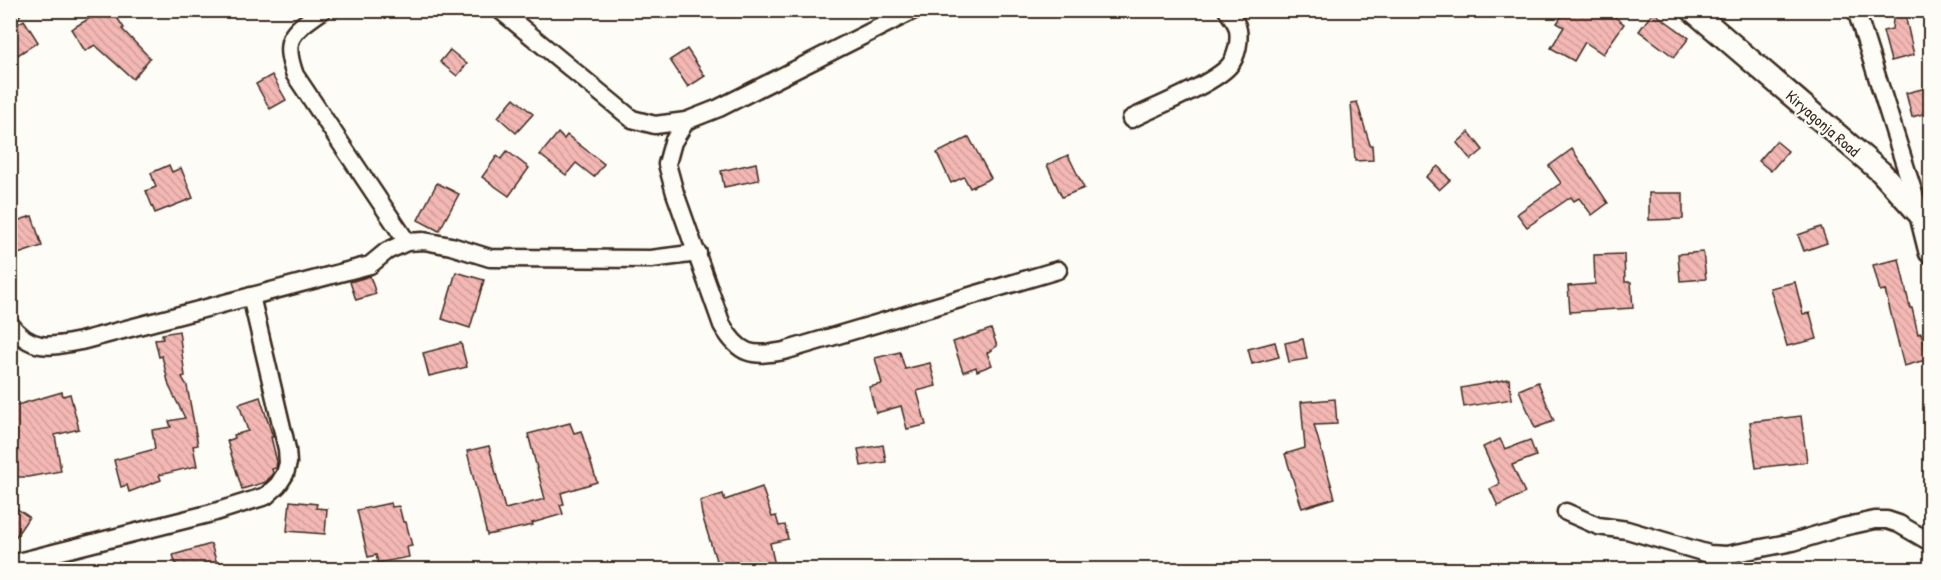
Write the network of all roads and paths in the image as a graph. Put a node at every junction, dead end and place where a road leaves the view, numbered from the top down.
1 (323, 10) edge
2 (500, 10) edge
3 (914, 10) edge
4 (1227, 10) edge
5 (1692, 10) edge
6 (1856, 10) edge
7 (1131, 119) dead end
8 (686, 121) junction
9 (1921, 216) junction
10 (407, 242) junction
11 (1930, 252) edge
12 (698, 253) junction
13 (1058, 270) dead end
14 (251, 296) junction
15 (10, 324) edge
16 (1566, 512) dead end
17 (1930, 542) edge
18 (10, 564) edge

1 - 10 street
2 - 8 street
3 - 8 street
4 - 7 street
5 - 9 street, Kiryagonja Road
6 - 9 street
8 - 12 street
9 - 11 street, Kiryagonja Road
10 - 12 street
10 - 14 street
12 - 13 street
14 - 15 street
14 - 18 street
16 - 17 street

